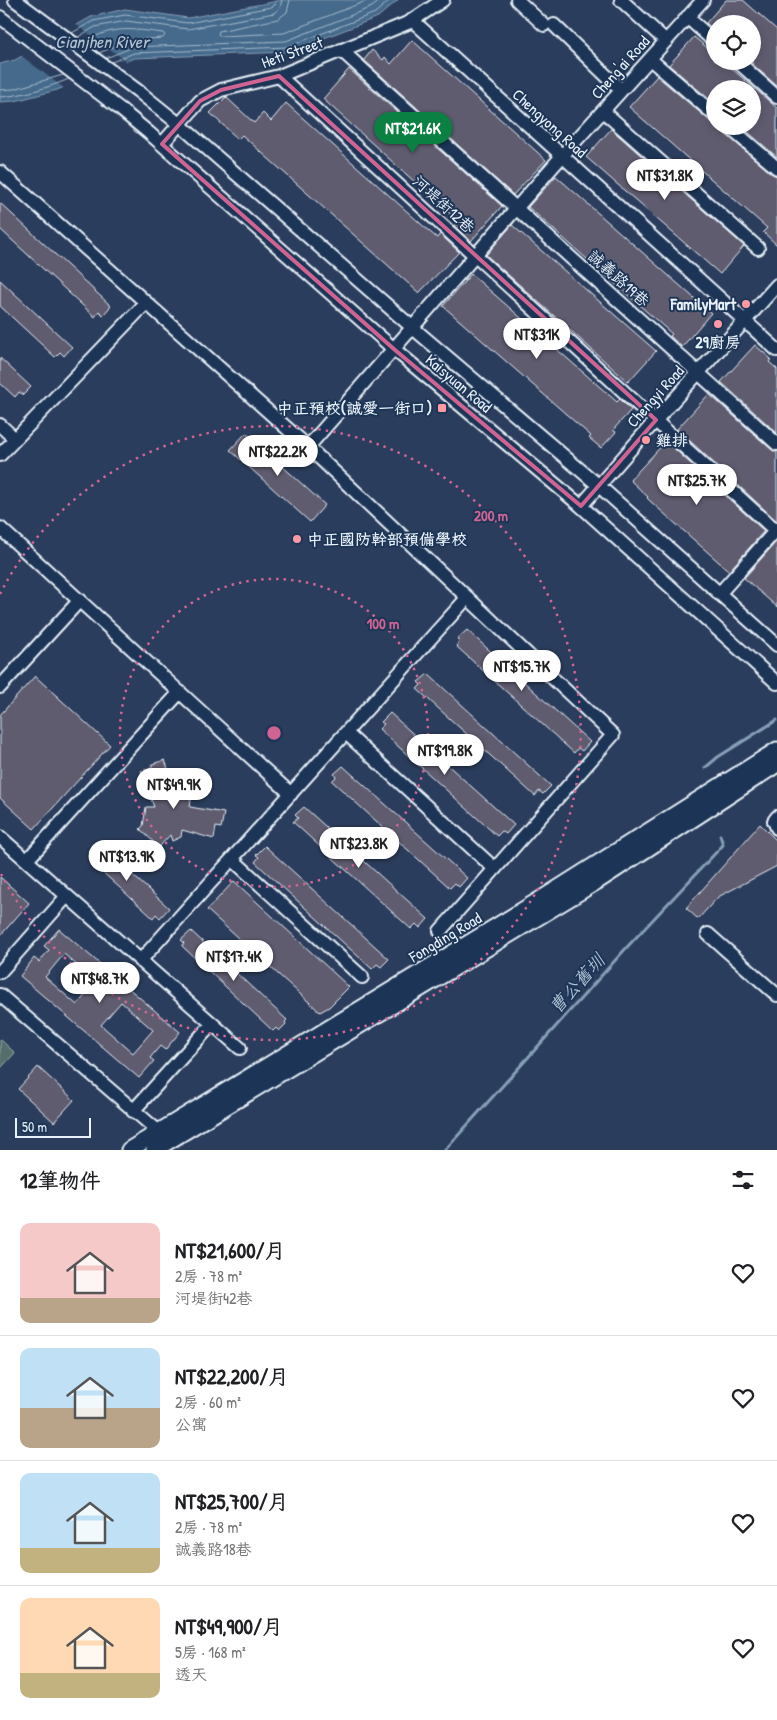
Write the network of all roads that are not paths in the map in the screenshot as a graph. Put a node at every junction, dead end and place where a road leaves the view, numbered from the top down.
1 (443, 0) edge
2 (517, 0) edge
3 (621, 0) edge
4 (703, 0) edge
5 (18, 3) edge
6 (0, 17) edge
7 (687, 17) junction
8 (412, 20) junction
9 (706, 34) edge
10 (666, 41) junction
11 (341, 50) junction
12 (650, 58) junction
13 (747, 70) edge
14 (279, 76) junction
15 (622, 90) junction
16 (777, 97) edge
17 (706, 107) edge
18 (603, 110) junction
19 (179, 124) junction
20 (738, 135) edge
21 (162, 144) junction
22 (562, 156) junction
23 (777, 168) edge
24 (0, 172) edge
25 (517, 209) junction
26 (758, 248) dead end
27 (476, 256) junction
28 (777, 286) edge
29 (146, 303) junction
30 (745, 321) junction
31 (413, 328) junction
32 (395, 350) junction
33 (777, 350) edge
34 (698, 372) junction
35 (656, 420) junction
36 (0, 425) edge
37 (15, 439) junction
38 (777, 444) edge
39 (308, 447) junction
40 (0, 455) edge
41 (598, 485) junction
42 (581, 506) junction
43 (0, 528) edge
44 (777, 531) edge
45 (719, 594) junction
46 (467, 598) junction
47 (80, 600) junction
48 (777, 645) edge
49 (777, 682) edge
50 (0, 687) edge
51 (180, 692) junction
52 (346, 733) junction
53 (777, 750) edge
54 (777, 764) edge
55 (292, 794) junction
56 (777, 817) edge
57 (777, 828) edge
58 (0, 837) edge
59 (232, 859) junction
60 (27, 860) junction
61 (495, 869) junction
62 (67, 896) junction
63 (440, 931) dead end
64 (708, 934) dead end
65 (140, 961) junction
66 (0, 972) edge
67 (362, 977) dead end
68 (0, 995) edge
69 (777, 995) edge
70 (212, 1024) junction
71 (240, 1048) dead end
72 (134, 1111) junction
73 (160, 1141) edge
74 (129, 1150) edge

1 - 8 street, Heti Street
2 - 15 street
3 - 10 street
4 - 7 street, Cheng'ai Road
5 - 19 street, Kaisyuan Road
6 - 21 street, Kaisyuan Road
7 - 9 street
7 - 10 street, Cheng'ai Road
8 - 11 street, Heti Street
8 - 22 street, Chengyong Road
10 - 12 street, Cheng'ai Road
11 - 14 street, Heti Street
11 - 25 street, 誠義路19巷
12 - 15 street, Cheng'ai Road
12 - 17 street
13 - 16 street
14 - 19 street, Heti Street
14 - 27 street, 河堤街12巷
15 - 18 street, Cheng'ai Road
18 - 22 street, Cheng'ai Road
18 - 26 street
19 - 21 street, Heti Street
19 - 31 street, Kaisyuan Road
20 - 23 street
21 - 32 street, Kaisyuan Road
22 - 25 street, Cheng'ai Road
22 - 30 street, Chengyong Road
24 - 29 street
25 - 27 street, Cheng'ai Road
25 - 34 street, 誠義路19巷
27 - 31 street, Cheng'ai Road
27 - 35 street, 河堤街12巷
28 - 30 street, Chengyi Road
29 - 37 street
29 - 39 street
30 - 33 street, Chengyong Road
30 - 34 street, Chengyi Road
31 - 32 street, Cheng'ai Road
31 - 41 street, Kaisyuan Road
32 - 39 street, Cheng'ai Road
32 - 42 street, Kaisyuan Road
34 - 35 street, Chengyi Road
34 - 38 street, 誠義路19巷
35 - 41 street, Chengyi Road
35 - 44 street, 河堤街12巷
36 - 37 street
37 - 40 street
39 - 46 street
41 - 42 street, Chengyi Road
41 - 45 street, Kaisyuan Road
42 - 49 street, Kaisyuan Road
43 - 47 street
44 - 45 street
45 - 48 street, Kaisyuan Road
46 - 52 street
46 - 61 street
47 - 50 street
47 - 51 street
51 - 55 street
51 - 60 street
52 - 55 street
52 - 61 street
53 - 73 main road, Fongding Road
54 - 73 main road, Fongding Road
55 - 59 street
56 - 57 street
58 - 60 street
59 - 65 street
59 - 67 street
60 - 62 street
61 - 63 street
62 - 65 street
62 - 66 street
64 - 69 street
65 - 70 street
68 - 72 street
70 - 71 street
70 - 72 street
72 - 73 street
73 - 74 main road, Fongding Road

